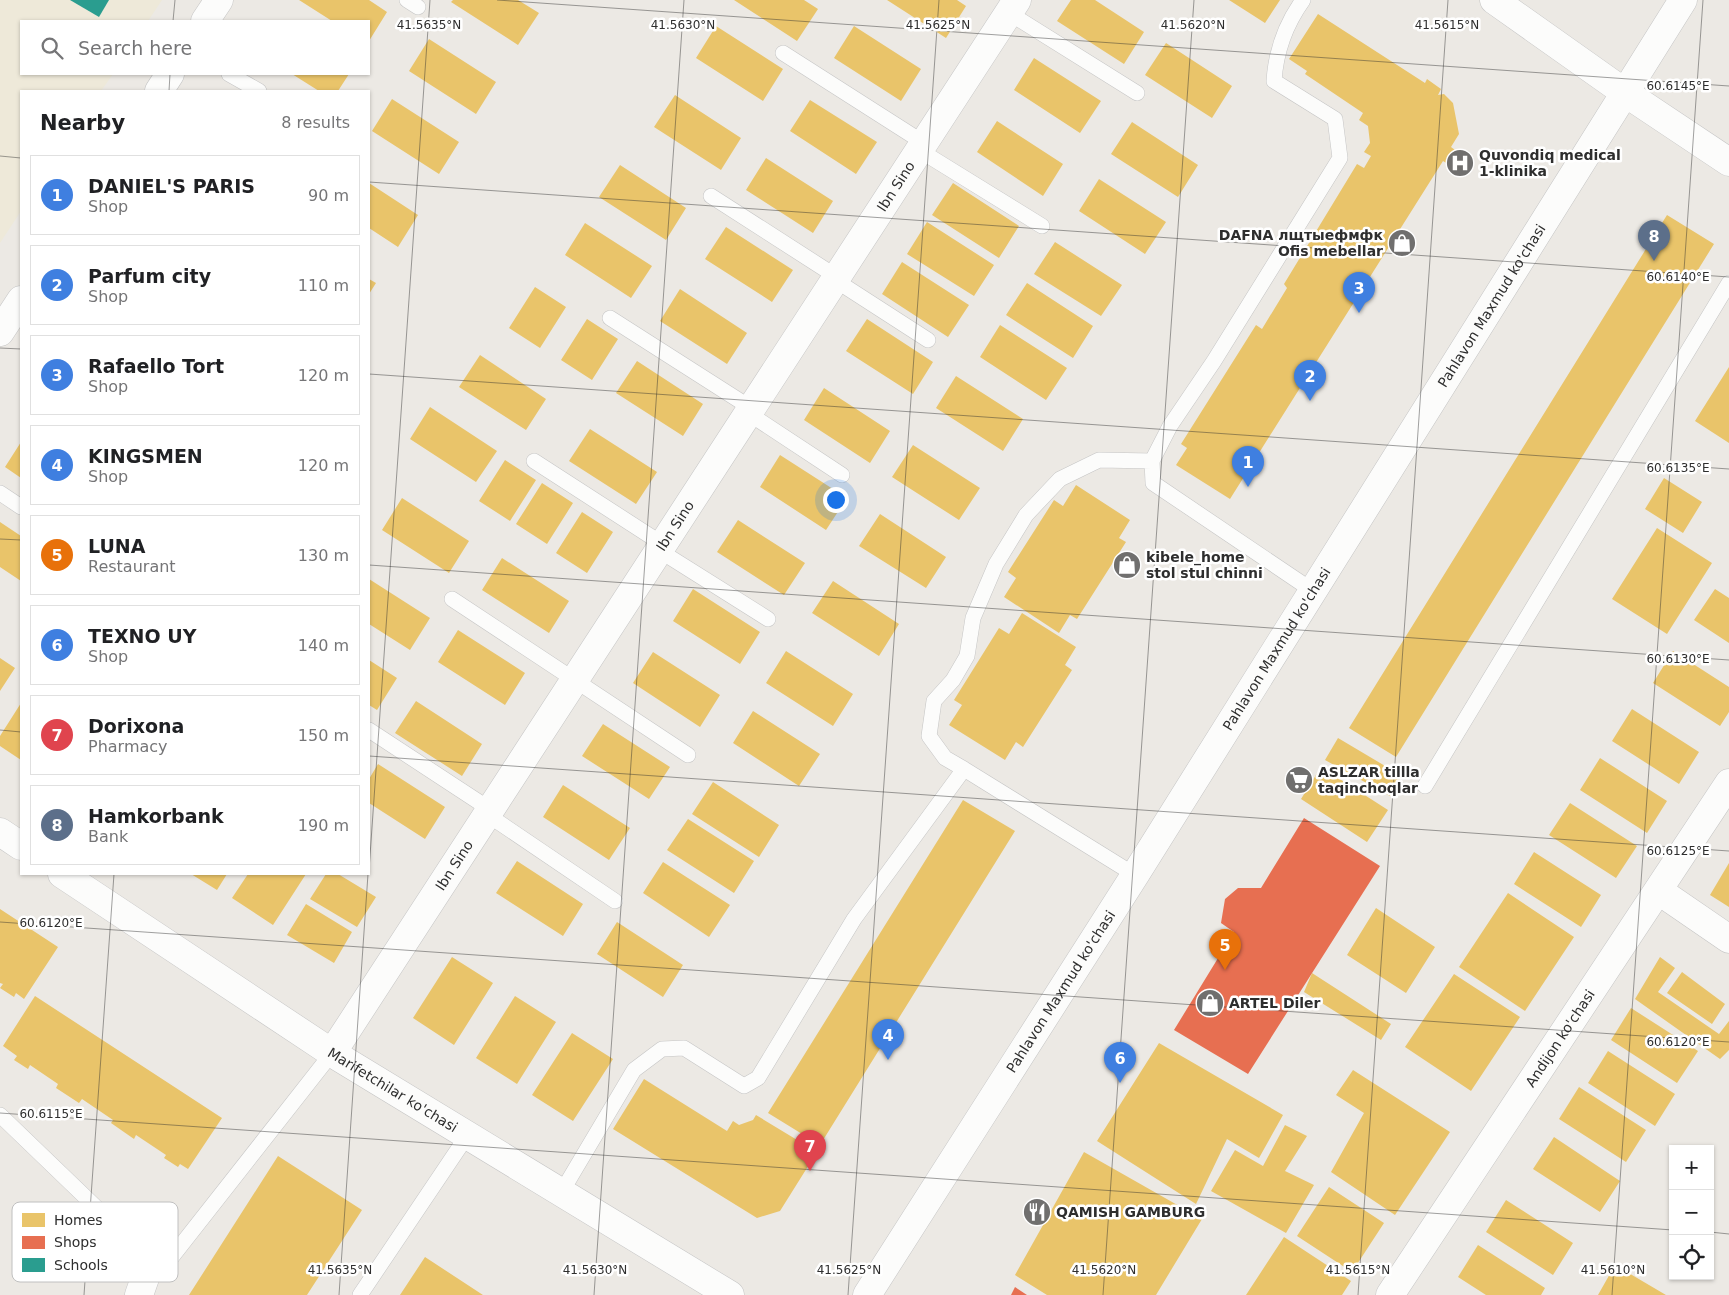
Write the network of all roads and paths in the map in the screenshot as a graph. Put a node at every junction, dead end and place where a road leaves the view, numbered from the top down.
1 (219, 0) edge
2 (1303, 0) edge
3 (1494, 0) edge
4 (1683, 0) edge
5 (1011, 5) edge
6 (206, 20) edge
7 (783, 53) dead end
8 (169, 75) edge
9 (231, 75) edge
10 (160, 90) edge
11 (257, 90) edge
12 (1624, 92) junction
13 (1137, 93) dead end
14 (922, 147) junction
15 (1729, 162) edge
16 (711, 196) dead end
17 (1042, 226) dead end
18 (836, 278) junction
19 (1729, 283) edge
20 (610, 318) dead end
21 (928, 340) dead end
22 (750, 410) junction
23 (534, 461) dead end
24 (1152, 461) junction
25 (842, 475) dead end
26 (0, 493) edge
27 (20, 506) edge
28 (662, 548) junction
29 (1313, 591) junction
30 (452, 598) dead end
31 (768, 619) dead end
32 (576, 681) junction
33 (370, 731) edge
34 (688, 755) dead end
35 (964, 769) junction
36 (1729, 783) edge
37 (1425, 786) dead end
38 (489, 812) junction
39 (0, 832) edge
40 (20, 845) edge
41 (64, 875) edge
42 (1135, 875) junction
43 (1659, 891) junction
44 (614, 901) dead end
45 (1729, 940) edge
46 (332, 1053) junction
47 (0, 1116) edge
48 (467, 1136) junction
49 (560, 1193) junction
50 (90, 1202) edge
51 (178, 1250) edge
52 (144, 1282) edge
53 (139, 1295) edge
54 (360, 1295) edge
55 (730, 1295) edge
56 (867, 1295) edge
57 (1390, 1295) edge

1 - 6 street
2 - 24 lane
3 - 12 street
4 - 12 street, Pahlavon Maxmud ko'chasi
5 - 13 lane
5 - 14 street, Ibn Sino
7 - 14 lane
8 - 10 street
9 - 11 lane
12 - 15 street
12 - 29 street, Pahlavon Maxmud ko'chasi
14 - 17 lane
14 - 18 street, Ibn Sino
16 - 18 lane
18 - 21 lane
18 - 22 street, Ibn Sino
19 - 37 lane
20 - 22 lane
22 - 25 lane
22 - 28 street, Ibn Sino
23 - 28 lane
24 - 29 lane
24 - 35 lane
26 - 27 lane
28 - 31 lane
28 - 32 street, Ibn Sino
29 - 42 street, Pahlavon Maxmud ko'chasi
30 - 32 lane
32 - 34 lane
32 - 38 street, Ibn Sino
33 - 38 lane
35 - 42 lane
35 - 49 lane
36 - 43 street, Andijon ko'chasi
38 - 44 lane
38 - 46 street, Ibn Sino
39 - 40 street
41 - 46 street, Marifetchilar ko'chasi
42 - 56 street, Pahlavon Maxmud ko'chasi
43 - 45 street
43 - 57 street, Andijon ko'chasi
46 - 48 street, Marifetchilar ko'chasi
46 - 51 lane
47 - 50 lane
48 - 49 street, Marifetchilar ko'chasi
48 - 54 lane
49 - 55 street, Marifetchilar ko'chasi
52 - 53 street

